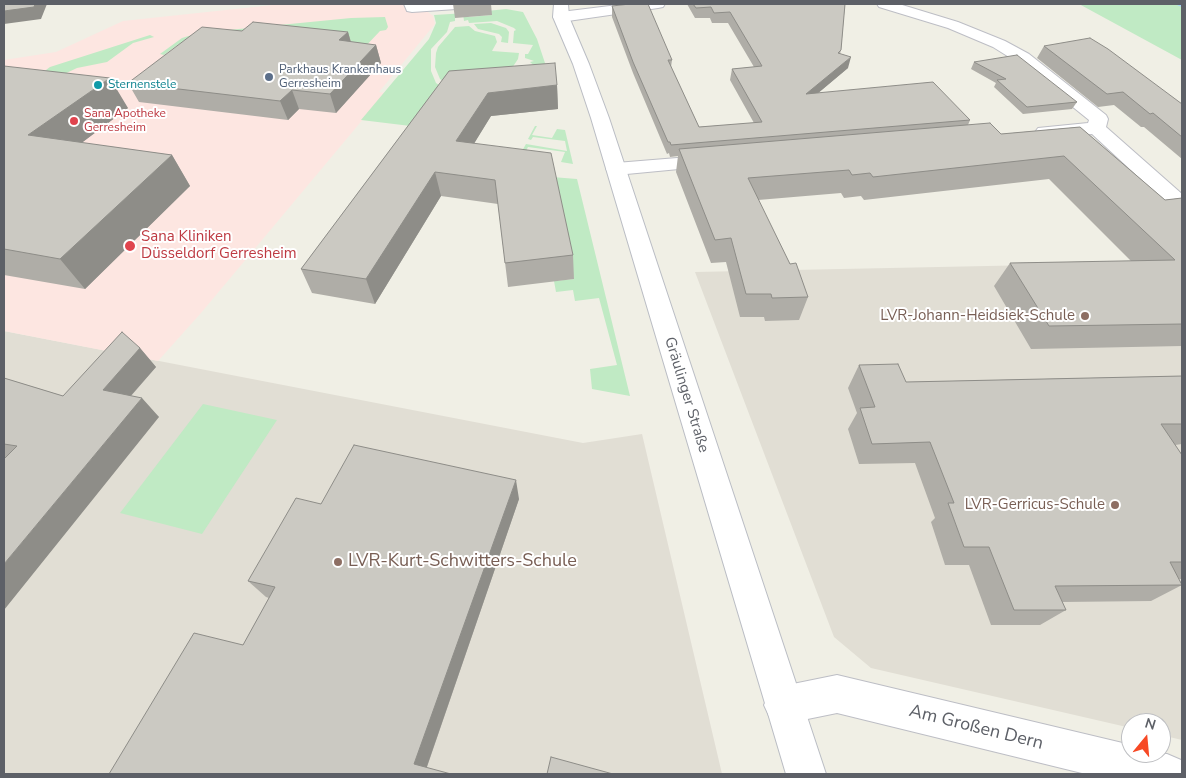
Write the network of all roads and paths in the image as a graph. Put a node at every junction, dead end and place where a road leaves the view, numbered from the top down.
1 (411, 4) edge
2 (471, 4) edge
3 (658, 4) edge
4 (884, 4) edge
5 (556, 10) edge
6 (1096, 128) junction
7 (1027, 134) edge
8 (730, 159) edge
9 (616, 169) junction
10 (1182, 205) edge
11 (784, 705) junction
12 (806, 774) edge
13 (1168, 774) edge

1 - 2 street
3 - 5 street
4 - 6 street
5 - 9 street, Gräulinger Straße
6 - 7 street
6 - 10 street
8 - 9 street
9 - 11 street, Gräulinger Straße
11 - 12 street, Gräulinger Straße
11 - 13 street, Am Großen Dern

